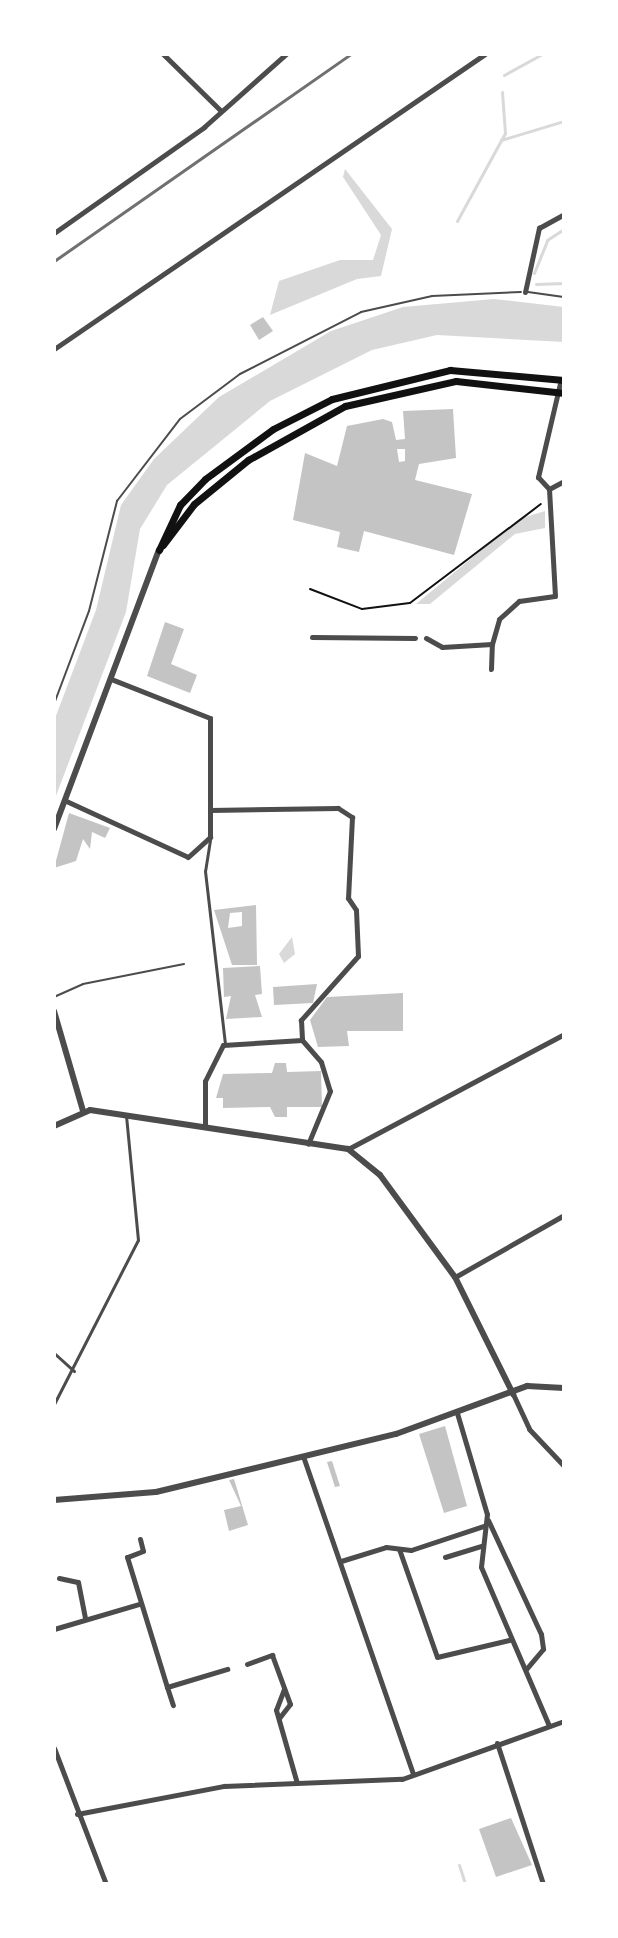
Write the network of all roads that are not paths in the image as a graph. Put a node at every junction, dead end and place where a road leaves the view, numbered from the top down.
1 (163, 54) edge
2 (286, 54) edge
3 (485, 54) edge
4 (220, 110) junction
5 (564, 214) edge
6 (54, 233) edge
7 (525, 292) junction
8 (564, 297) edge
9 (54, 349) edge
10 (563, 380) edge
11 (561, 392) edge
12 (564, 481) edge
13 (549, 489) junction
14 (159, 550) junction
15 (312, 637) dead end
16 (415, 638) dead end
17 (426, 638) dead end
18 (492, 644) junction
19 (491, 669) dead end
20 (111, 679) junction
21 (54, 704) edge
22 (64, 800) junction
23 (210, 810) junction
24 (54, 829) edge
25 (210, 837) junction
26 (184, 964) dead end
27 (54, 997) edge
28 (54, 1011) edge
29 (564, 1034) edge
30 (302, 1040) junction
31 (225, 1043) junction
32 (83, 1111) junction
33 (126, 1115) junction
34 (205, 1124) junction
35 (54, 1126) edge
36 (308, 1145) junction
37 (348, 1149) junction
38 (564, 1215) edge
39 (455, 1277) junction
40 (54, 1353) edge
41 (74, 1371) junction
42 (564, 1388) edge
43 (513, 1394) junction
44 (54, 1404) edge
45 (457, 1413) junction
46 (304, 1459) junction
47 (564, 1466) edge
48 (54, 1500) edge
49 (488, 1519) junction
50 (484, 1526) junction
51 (140, 1539) dead end
52 (481, 1546) junction
53 (399, 1549) junction
54 (445, 1557) dead end
55 (341, 1561) junction
56 (59, 1578) dead end
57 (139, 1604) junction
58 (85, 1617) junction
59 (54, 1629) edge
60 (509, 1640) junction
61 (247, 1664) dead end
62 (527, 1668) junction
63 (227, 1669) dead end
64 (167, 1687) junction
65 (284, 1689) junction
66 (173, 1705) dead end
67 (279, 1718) junction
68 (564, 1721) edge
69 (549, 1726) junction
70 (497, 1743) junction
71 (54, 1748) edge
72 (413, 1773) junction
73 (297, 1783) junction
74 (77, 1814) junction
75 (106, 1884) edge
76 (543, 1884) edge

1 - 4 street
2 - 4 street
3 - 9 street
4 - 6 street
5 - 7 street
7 - 8 lane
7 - 21 lane
10 - 11 street
10 - 14 main road
11 - 13 street
11 - 14 main road
12 - 13 street
13 - 18 street
14 - 20 street
15 - 16 street
17 - 18 street
18 - 19 street
20 - 22 street
20 - 23 street
22 - 24 street
22 - 25 street
23 - 25 street
23 - 30 street
25 - 31 street
26 - 27 lane
28 - 32 street
29 - 37 street
30 - 31 street
30 - 36 street
31 - 34 street
32 - 33 street
32 - 35 street
33 - 34 street
33 - 41 street
34 - 36 street
36 - 37 street
37 - 39 street
38 - 39 street
39 - 43 street
40 - 41 street
41 - 44 street
42 - 43 street
43 - 45 street
43 - 47 street
45 - 46 street
45 - 49 street
46 - 48 street
46 - 55 street
49 - 50 street
49 - 62 street
50 - 52 street
50 - 53 street
51 - 57 street
52 - 54 street
52 - 60 street
53 - 55 street
53 - 60 street
55 - 72 street
56 - 58 street
57 - 58 street
57 - 64 street
58 - 59 street
60 - 62 street
61 - 65 street
62 - 69 street
63 - 64 street
64 - 66 street
65 - 67 street
65 - 67 street
67 - 73 street
68 - 69 street
69 - 70 street
70 - 72 street
70 - 76 street
71 - 74 street
72 - 73 street
73 - 74 street
74 - 75 street

